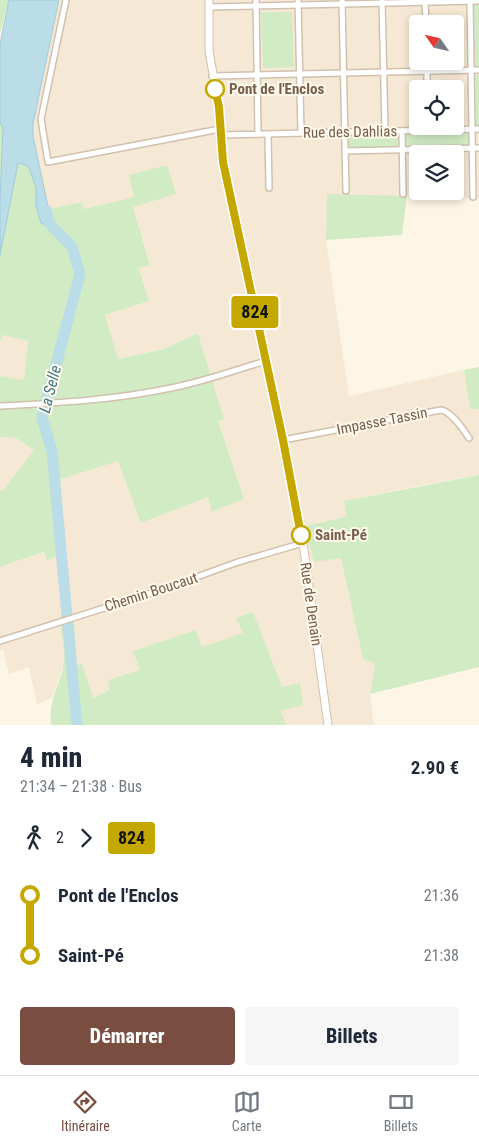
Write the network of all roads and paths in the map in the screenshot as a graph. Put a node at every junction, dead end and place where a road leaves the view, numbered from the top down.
1 (66, 0) edge
2 (425, 1) edge
3 (470, 1) edge
4 (479, 1) edge
5 (342, 2) edge
6 (382, 2) edge
7 (209, 3) edge
8 (256, 3) edge
9 (298, 3) edge
10 (426, 15) edge
11 (472, 70) junction
12 (479, 70) edge
13 (427, 71) junction
14 (384, 72) junction
15 (343, 73) junction
16 (300, 74) junction
17 (258, 75) junction
18 (212, 76) junction
19 (427, 80) edge
20 (464, 129) edge
21 (472, 129) junction
22 (479, 129) edge
23 (409, 130) edge
24 (385, 131) junction
25 (402, 131) junction
26 (220, 132) junction
27 (344, 132) junction
28 (301, 133) junction
29 (258, 134) junction
30 (268, 134) junction
31 (476, 148) edge
32 (402, 149) junction
33 (345, 151) junction
34 (269, 188) dead end
35 (346, 192) dead end
36 (403, 194) dead end
37 (473, 197) dead end
38 (266, 361) junction
39 (0, 406) edge
40 (469, 438) dead end
41 (283, 440) junction
42 (303, 543) junction
43 (0, 641) edge
44 (328, 725) edge

1 - 26 street, Rue des Dahlias
2 - 3 street
2 - 6 street
2 - 10 street
3 - 4 street
3 - 11 street
5 - 6 street
5 - 9 street
5 - 15 street
6 - 14 street
7 - 8 street
7 - 18 street, Rue de Denain
8 - 9 street
8 - 17 street
9 - 16 street
11 - 12 street
11 - 13 street
11 - 21 street
13 - 14 street
13 - 19 street
14 - 15 street
14 - 24 street
15 - 16 street
15 - 27 street
16 - 17 street
16 - 28 street
17 - 18 street
17 - 29 street
18 - 26 street, Rue de Denain
20 - 21 street, Rue des Dahlias
21 - 22 street, Rue des Dahlias
21 - 31 street
23 - 25 street, Rue des Dahlias
24 - 25 street, Rue des Dahlias
24 - 27 street, Rue des Dahlias
25 - 32 street
26 - 29 street, Rue des Dahlias
26 - 38 street, Rue de Denain
27 - 28 street, Rue des Dahlias
27 - 33 street
28 - 30 street, Rue des Dahlias
29 - 30 street, Rue des Dahlias
30 - 34 street
31 - 32 street
31 - 37 street
32 - 33 street
32 - 36 street
33 - 35 street
38 - 39 street
38 - 41 street, Rue de Denain
40 - 41 street, Impasse Tassin
41 - 42 street, Rue de Denain
42 - 43 street, Chemin Boucaut
42 - 44 street, Rue de Denain

